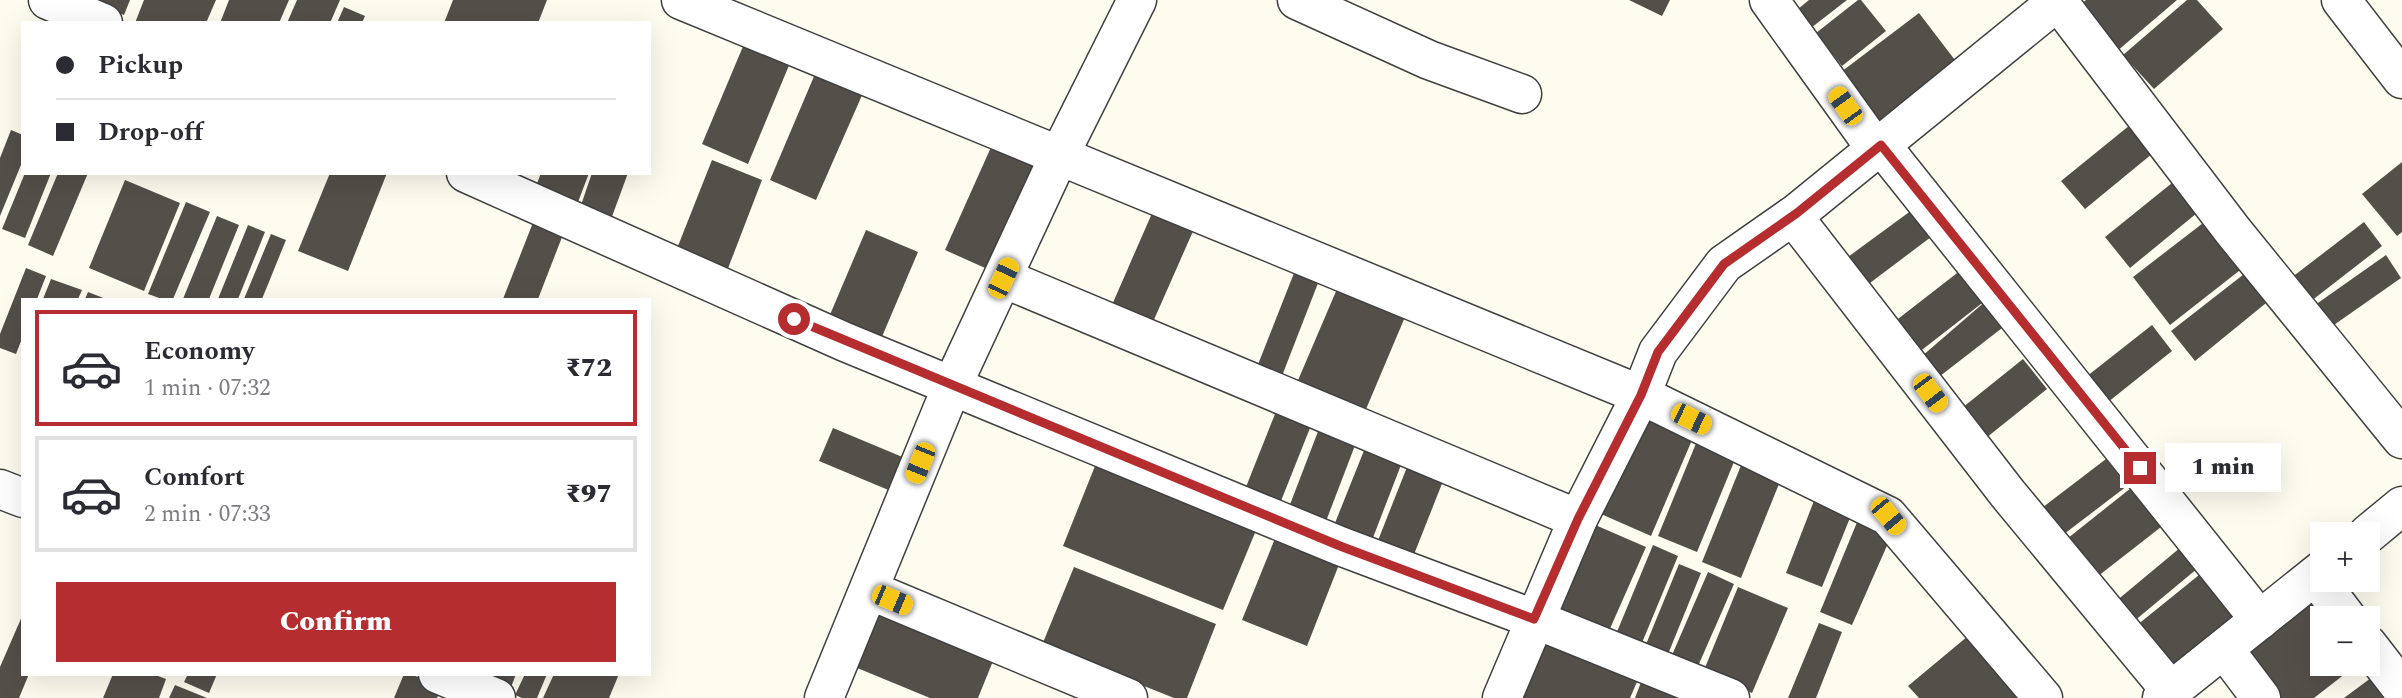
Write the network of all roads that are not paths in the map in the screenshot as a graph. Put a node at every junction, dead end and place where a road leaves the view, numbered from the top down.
1 (48, 0) edge
2 (681, 0) edge
3 (1137, 0) edge
4 (1297, 0) edge
5 (1769, 0) edge
6 (2058, 0) edge
7 (2342, 0) edge
8 (98, 21) edge
9 (2402, 79) edge
10 (1522, 94) dead end
11 (1879, 147) junction
12 (1059, 156) junction
13 (470, 175) edge
14 (1793, 216) junction
15 (1003, 278) junction
16 (952, 386) junction
17 (1641, 395) junction
18 (2402, 439) edge
19 (0, 489) edge
20 (21, 497) edge
21 (2401, 509) edge
22 (1578, 519) junction
23 (2380, 525) edge
24 (2310, 579) edge
25 (869, 590) junction
26 (1534, 619) junction
27 (2260, 620) junction
28 (2224, 649) junction
29 (2380, 661) edge
30 (443, 676) edge
31 (2402, 689) edge
32 (2166, 695) edge
33 (495, 698) edge
34 (824, 698) edge
35 (1128, 698) edge
36 (1502, 698) edge
37 (1730, 698) edge
38 (2043, 698) edge
39 (2261, 698) edge

1 - 8 street
2 - 12 street
3 - 12 street
4 - 10 street
5 - 11 street
6 - 11 street
6 - 18 street
7 - 9 street
11 - 14 street
11 - 27 street
12 - 15 street
12 - 17 street
13 - 16 street
14 - 17 street
14 - 32 street
15 - 16 street
15 - 22 street
16 - 25 street
16 - 26 street
17 - 22 street
17 - 38 street
19 - 20 street
21 - 23 street
22 - 26 street
24 - 27 street
25 - 34 street
25 - 35 street
26 - 36 street
26 - 37 street
27 - 28 street
28 - 32 street
28 - 39 street
29 - 31 street
30 - 33 street

